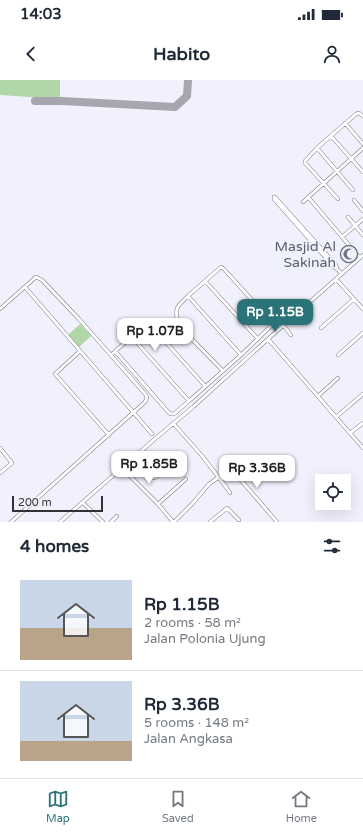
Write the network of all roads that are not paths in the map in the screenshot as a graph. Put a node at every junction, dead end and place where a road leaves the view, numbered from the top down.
1 (363, 116) edge
2 (345, 123) junction
3 (331, 136) junction
4 (363, 144) edge
5 (317, 148) junction
6 (363, 148) edge
7 (351, 159) junction
8 (337, 171) junction
9 (363, 172) edge
10 (323, 184) junction
11 (353, 190) dead end
12 (308, 198) junction
13 (338, 199) dead end
14 (354, 200) dead end
15 (303, 202) dead end
16 (363, 211) edge
17 (290, 215) junction
18 (348, 217) dead end
19 (363, 219) edge
20 (355, 226) junction
21 (363, 235) edge
22 (342, 237) junction
23 (363, 255) edge
24 (360, 258) junction
25 (342, 274) junction
26 (336, 279) junction
27 (205, 281) junction
28 (25, 287) junction
29 (188, 296) junction
30 (354, 300) junction
31 (363, 301) edge
32 (359, 305) junction
33 (0, 309) edge
34 (363, 309) edge
35 (283, 325) junction
36 (178, 327) junction
37 (321, 328) dead end
38 (155, 330) junction
39 (363, 333) edge
40 (292, 335) dead end
41 (131, 336) junction
42 (258, 339) junction
43 (268, 339) junction
44 (80, 351) junction
45 (115, 351) junction
46 (111, 355) junction
47 (241, 355) junction
48 (338, 355) dead end
49 (223, 371) junction
50 (338, 378) dead end
51 (205, 386) junction
52 (363, 394) edge
53 (318, 396) junction
54 (189, 401) junction
55 (134, 412) junction
56 (336, 417) junction
57 (174, 423) junction
58 (363, 423) edge
59 (350, 433) junction
60 (152, 434) dead end
61 (109, 435) junction
62 (362, 444) edge
63 (0, 448) edge
64 (363, 448) edge
65 (132, 458) junction
66 (227, 464) dead end
67 (171, 466) dead end
68 (122, 468) junction
69 (0, 473) edge
70 (219, 477) junction
71 (186, 479) dead end
72 (230, 494) dead end
73 (83, 503) junction
74 (158, 504) junction
75 (117, 516) dead end
76 (65, 518) junction
77 (239, 520) dead end
78 (11, 522) edge
79 (60, 522) edge
80 (69, 522) edge
81 (103, 522) edge
82 (112, 522) edge
83 (173, 522) edge
84 (210, 522) edge
85 (277, 522) edge

1 - 2 street
2 - 3 street
2 - 4 street
3 - 5 street
3 - 7 street
5 - 8 street
5 - 10 street
6 - 7 street
7 - 8 street
7 - 9 street
8 - 10 street
8 - 11 street
10 - 12 street
10 - 13 street
12 - 15 street
12 - 22 street
14 - 16 street
17 - 17 street
17 - 25 street
18 - 20 street
19 - 20 street
20 - 21 street
20 - 22 street
22 - 24 street
23 - 24 street
24 - 25 street
25 - 26 street
26 - 30 street
26 - 35 street
27 - 29 street
27 - 42 street
27 - 42 street
28 - 33 street
28 - 44 street
28 - 46 street
29 - 36 street
29 - 47 street
30 - 32 street
30 - 37 street
31 - 32 street
32 - 34 street
35 - 40 street
35 - 43 street
36 - 38 street
36 - 49 street
38 - 41 street
38 - 51 street
39 - 48 street
41 - 45 street
41 - 54 street
42 - 47 street
43 - 53 street
43 - 57 street
44 - 55 street
44 - 61 street
45 - 46 street
45 - 54 street
46 - 55 street
47 - 49 street
49 - 51 street
50 - 53 street
51 - 54 street
52 - 56 street
53 - 56 street
55 - 60 street
55 - 61 street
56 - 59 street
57 - 65 street
57 - 70 street
58 - 59 street
59 - 62 street
61 - 78 street
62 - 64 street
63 - 69 street
65 - 67 street
65 - 68 street
66 - 85 street
68 - 73 street
68 - 74 street
70 - 72 street
70 - 83 street
71 - 74 street
73 - 76 street
73 - 81 street
74 - 83 street
75 - 82 street
76 - 79 street
76 - 80 street
77 - 84 street

